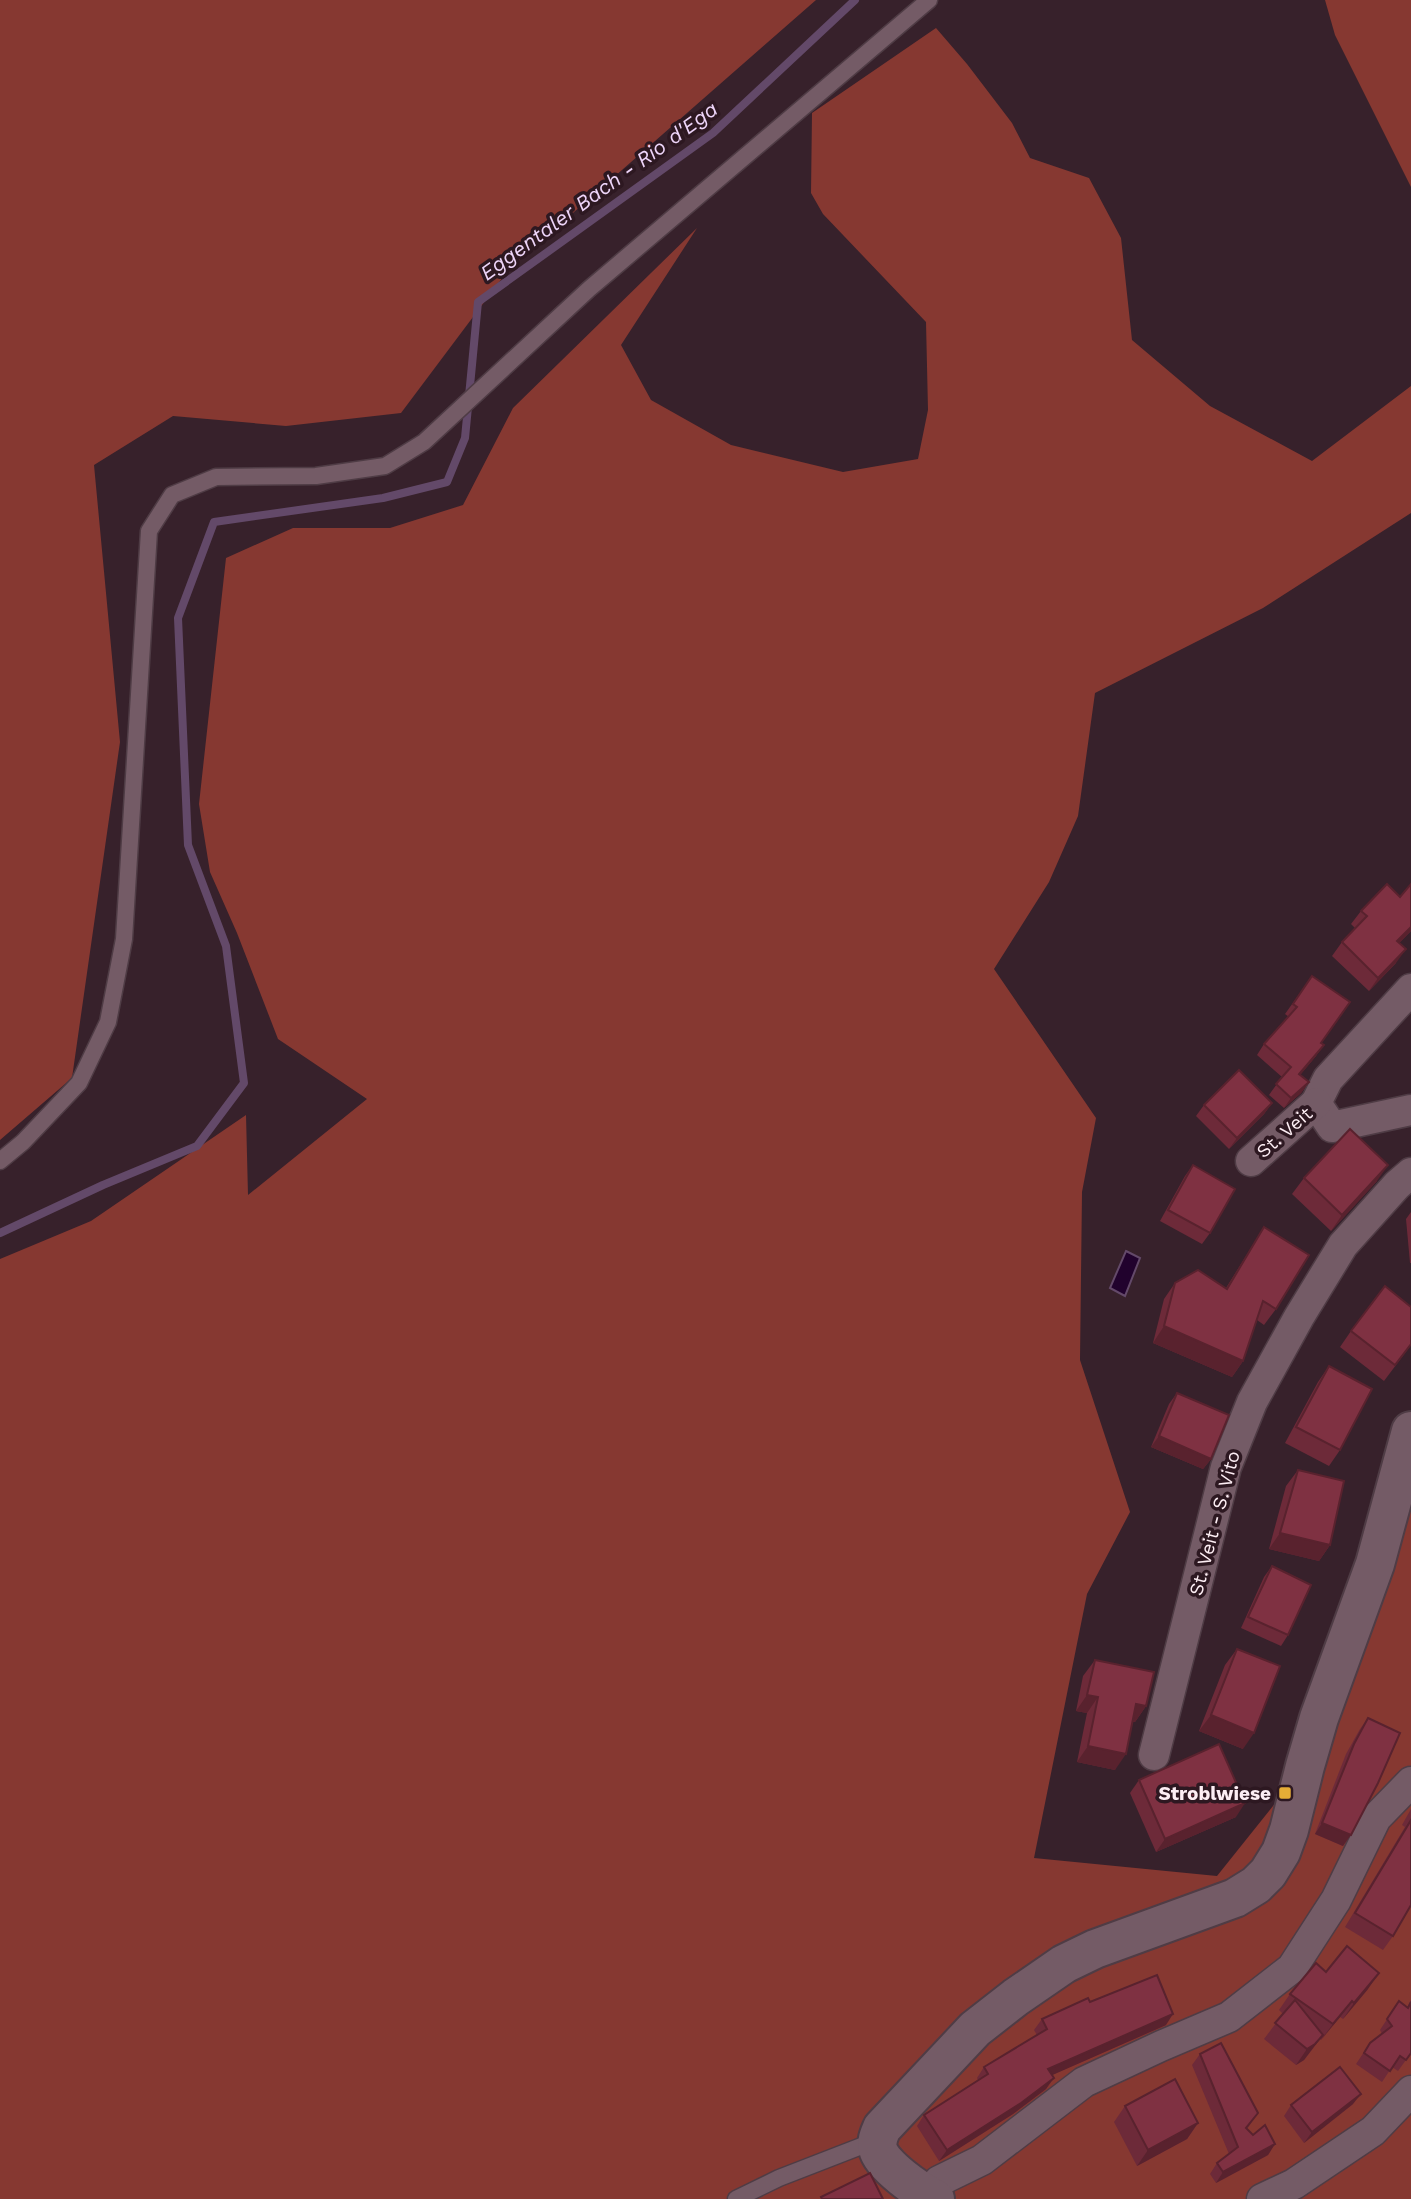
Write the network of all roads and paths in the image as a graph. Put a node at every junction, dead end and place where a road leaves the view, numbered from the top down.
1 (929, 0) edge
2 (1411, 989) edge
3 (1316, 1103) junction
4 (1411, 1110) edge
5 (0, 1161) edge
6 (1251, 1161) dead end
7 (1411, 1173) edge
8 (1411, 1431) edge
9 (1154, 1755) dead end
10 (1411, 1782) edge
11 (1411, 2091) edge
12 (877, 2140) junction
13 (917, 2192) edge
14 (736, 2199) edge
15 (1262, 2199) edge

1 - 5 lane
2 - 3 street
3 - 4 street
3 - 6 street, St. Veit
7 - 9 street, St. Veit - S. Vito
8 - 12 street
10 - 13 street
11 - 15 street
12 - 13 street
12 - 14 lane

